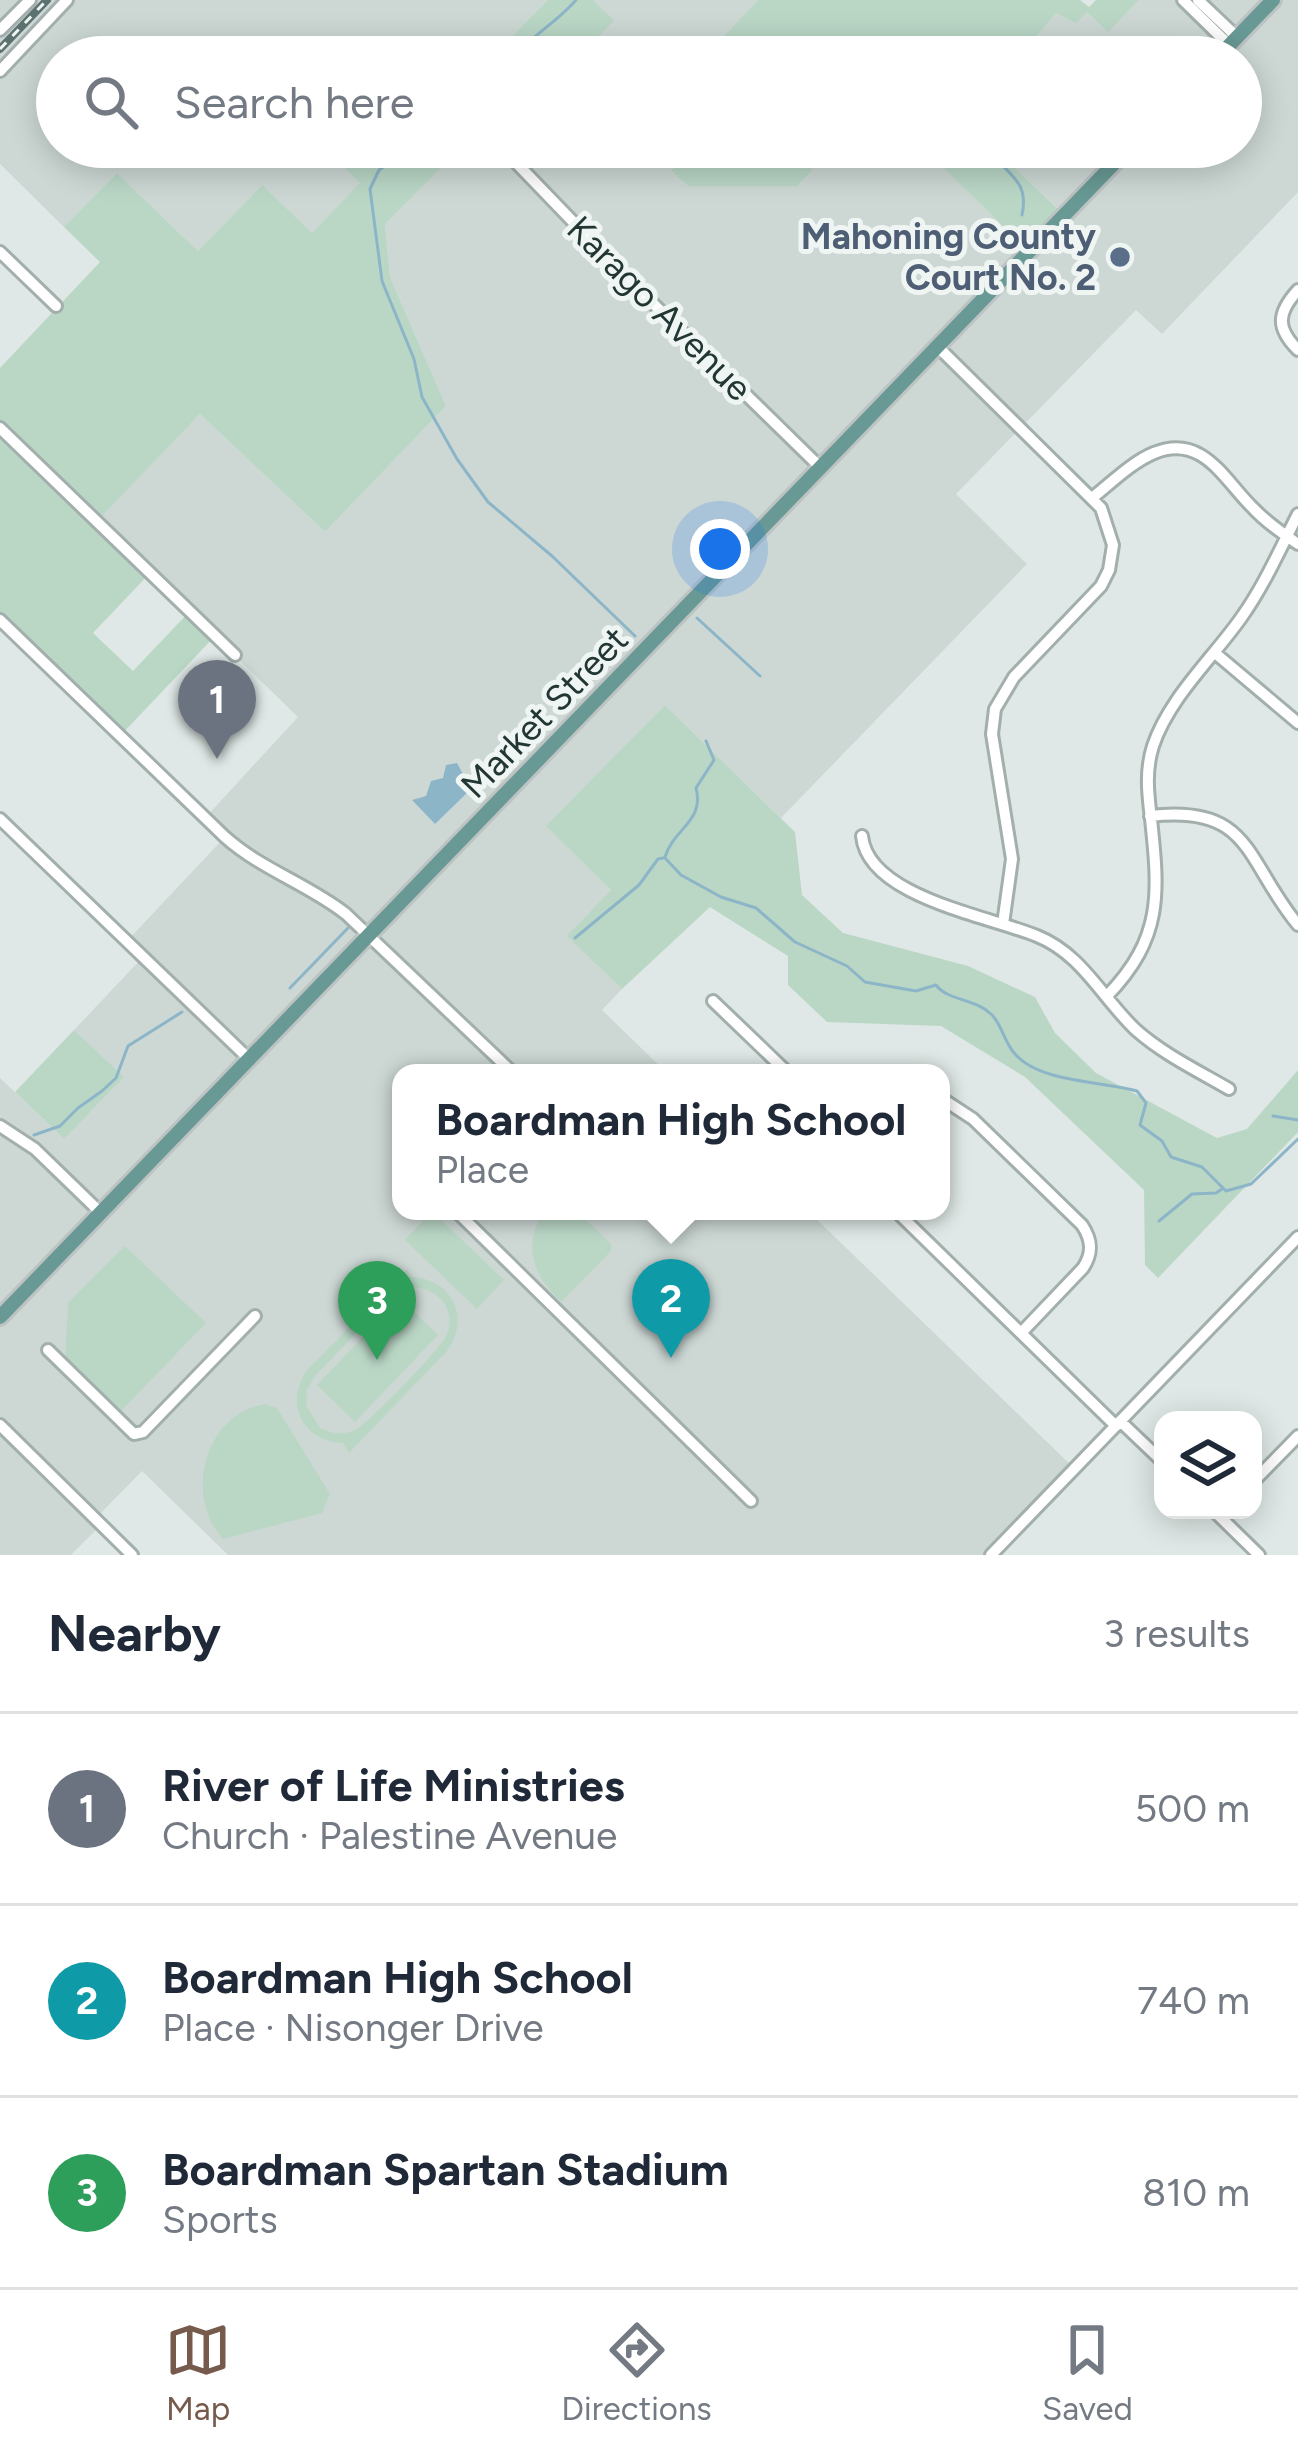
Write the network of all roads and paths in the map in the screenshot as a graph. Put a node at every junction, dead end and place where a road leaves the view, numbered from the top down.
1 (30, 0) edge
2 (67, 0) edge
3 (1183, 0) edge
4 (1198, 0) edge
5 (1273, 0) edge
6 (0, 30) edge
7 (1218, 36) edge
8 (1221, 36) edge
9 (1238, 36) edge
10 (0, 70) edge
11 (521, 168) edge
12 (1110, 168) edge
13 (0, 252) edge
14 (1298, 290) edge
15 (56, 306) dead end
16 (938, 347) junction
17 (1298, 350) edge
18 (0, 428) edge
19 (821, 468) junction
20 (1092, 498) junction
21 (1298, 514) edge
22 (1293, 540) edge
23 (0, 620) edge
24 (1215, 653) junction
25 (235, 655) dead end
26 (1298, 723) edge
27 (1150, 815) junction
28 (0, 819) edge
29 (862, 836) dead end
30 (1003, 923) junction
31 (1298, 925) edge
32 (369, 936) junction
33 (1107, 996) junction
34 (713, 1001) dead end
35 (250, 1059) junction
36 (504, 1064) edge
37 (779, 1064) edge
38 (1229, 1089) dead end
39 (950, 1104) edge
40 (0, 1126) edge
41 (101, 1213) junction
42 (465, 1220) edge
43 (905, 1220) edge
44 (1298, 1237) edge
45 (255, 1316) dead end
46 (0, 1317) edge
47 (1021, 1333) junction
48 (48, 1350) dead end
49 (1118, 1423) junction
50 (0, 1425) edge
51 (1298, 1436) edge
52 (1154, 1454) edge
53 (1262, 1473) edge
54 (751, 1501) dead end
55 (1226, 1519) edge
56 (132, 1555) edge
57 (991, 1555) edge
58 (1259, 1555) edge

1 - 6 street
2 - 10 street
3 - 7 street
4 - 8 street
5 - 9 main road
11 - 19 street, Karago Avenue
12 - 16 main road, Market Street
13 - 15 street
14 - 17 street
16 - 19 main road, Market Street
16 - 20 street
18 - 25 street
19 - 32 main road, Market Street
20 - 22 street
20 - 30 street
21 - 22 street
22 - 24 street
23 - 32 street
24 - 26 street
24 - 27 street
27 - 31 street
27 - 33 street
28 - 35 street
29 - 30 street
30 - 33 street
32 - 35 main road, Market Street
32 - 36 street
33 - 38 street
34 - 37 street
35 - 41 main road, Market Street
39 - 47 street
40 - 41 street
41 - 46 main road, Market Street
42 - 54 street
43 - 47 street
44 - 49 street
45 - 48 street
47 - 49 street
49 - 52 street
49 - 57 street
50 - 56 street
51 - 53 street
55 - 58 street

